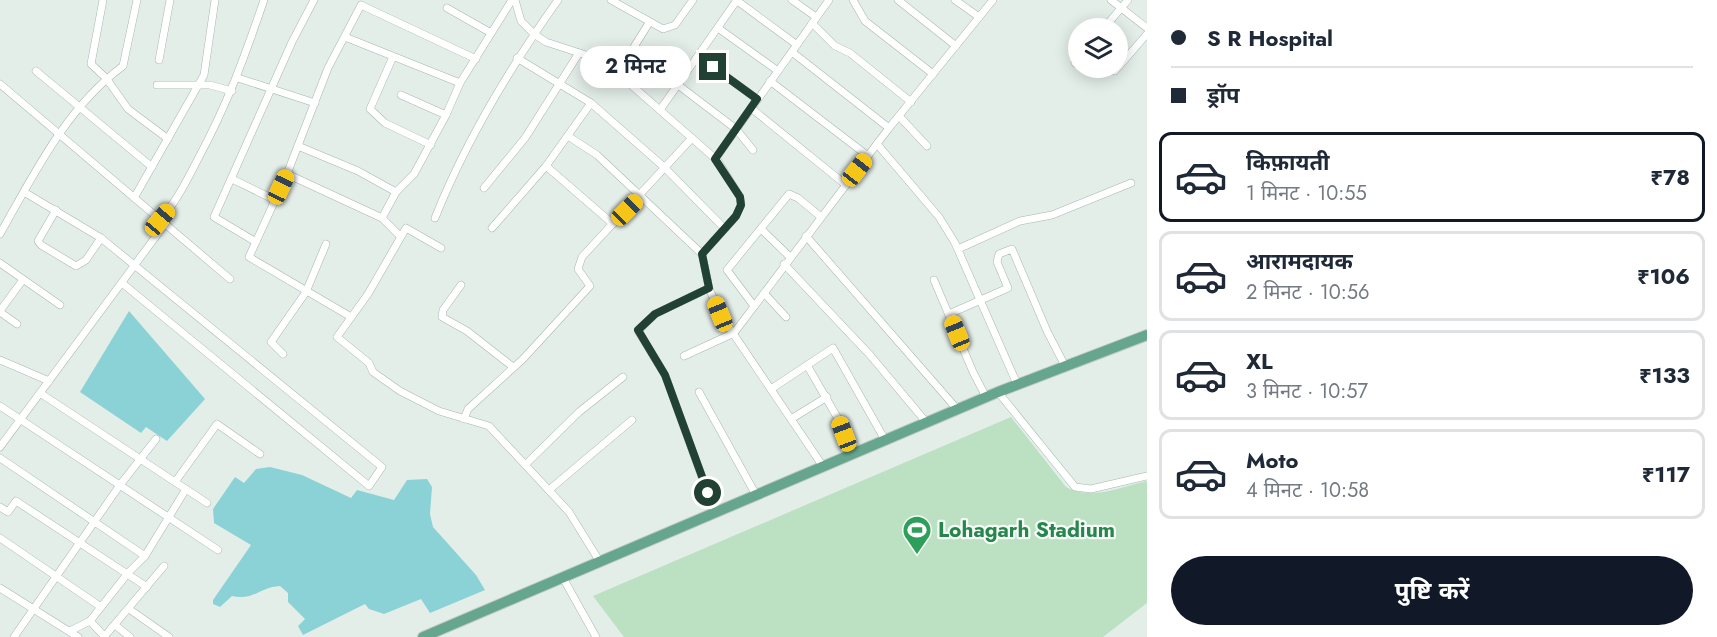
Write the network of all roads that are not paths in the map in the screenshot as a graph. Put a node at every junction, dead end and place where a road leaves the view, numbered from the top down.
1 (103, 0) edge
2 (137, 0) edge
3 (170, 0) edge
4 (215, 0) edge
5 (264, 0) edge
6 (314, 0) edge
7 (513, 0) edge
8 (558, 0) edge
9 (611, 0) edge
10 (693, 0) edge
11 (737, 0) edge
12 (792, 0) edge
13 (829, 0) edge
14 (853, 0) edge
15 (898, 0) edge
16 (955, 0) edge
17 (993, 0) edge
18 (1111, 0) edge
19 (1128, 0) edge
20 (363, 3) edge
21 (447, 8) dead end
22 (1121, 8) junction
23 (979, 17) junction
24 (1112, 18) edge
25 (814, 20) junction
26 (649, 23) junction
27 (718, 28) junction
28 (1147, 28) edge
29 (491, 33) junction
30 (534, 34) junction
31 (1147, 34) edge
32 (345, 37) junction
33 (956, 46) junction
34 (794, 48) junction
35 (579, 53) junction
36 (698, 56) junction
37 (1128, 56) edge
38 (517, 58) junction
39 (392, 59) junction
40 (476, 59) junction
41 (159, 60) dead end
42 (36, 71) dead end
43 (778, 71) junction
44 (933, 74) junction
45 (106, 78) junction
46 (238, 78) junction
47 (771, 81) junction
48 (460, 83) junction
49 (561, 83) junction
50 (0, 84) edge
51 (198, 84) junction
52 (157, 85) dead end
53 (678, 85) junction
54 (271, 89) junction
55 (232, 91) junction
56 (401, 95) dead end
57 (757, 99) junction
58 (911, 102) junction
59 (315, 103) junction
60 (591, 103) junction
61 (751, 108) junction
62 (80, 109) junction
63 (660, 110) junction
64 (446, 115) junction
65 (899, 116) junction
66 (889, 128) junction
67 (736, 129) junction
68 (58, 134) junction
69 (568, 136) junction
70 (692, 138) junction
71 (168, 140) junction
72 (877, 144) junction
73 (431, 145) junction
74 (298, 146) junction
75 (927, 146) dead end
76 (753, 150) dead end
77 (868, 156) junction
78 (715, 159) junction
79 (546, 166) junction
80 (152, 167) junction
81 (664, 167) junction
82 (287, 174) junction
83 (232, 179) junction
84 (1131, 183) dead end
85 (846, 185) junction
86 (484, 188) dead end
87 (24, 192) junction
88 (396, 192) junction
89 (640, 196) junction
90 (134, 198) junction
91 (275, 200) junction
92 (56, 210) junction
93 (821, 217) junction
94 (382, 218) junction
95 (435, 218) dead end
96 (163, 222) junction
97 (613, 224) junction
98 (492, 228) dead end
99 (725, 229) junction
100 (761, 229) junction
101 (0, 234) edge
102 (806, 236) junction
103 (400, 237) junction
104 (101, 238) junction
105 (256, 242) junction
106 (326, 244) dead end
107 (441, 249) dead end
108 (958, 249) junction
109 (702, 254) junction
110 (790, 257) junction
111 (0, 263) edge
112 (135, 264) junction
113 (784, 264) junction
114 (230, 279) dead end
115 (934, 280) dead end
116 (22, 281) junction
117 (122, 283) junction
118 (461, 285) dead end
119 (709, 288) junction
120 (306, 292) junction
121 (764, 293) junction
122 (981, 301) junction
123 (60, 305) dead end
124 (754, 306) junction
125 (0, 312) edge
126 (949, 314) junction
127 (351, 317) junction
128 (786, 317) dead end
129 (17, 324) dead end
130 (734, 333) junction
131 (1147, 335) edge
132 (284, 354) dead end
133 (684, 356) dead end
134 (0, 360) edge
135 (807, 365) junction
136 (1065, 366) junction
137 (513, 368) junction
138 (623, 377) dead end
139 (49, 381) junction
140 (1017, 384) junction
141 (771, 389) junction
142 (699, 392) dead end
143 (998, 392) junction
144 (40, 393) junction
145 (827, 397) junction
146 (987, 397) junction
147 (0, 406) edge
148 (957, 409) junction
149 (464, 419) junction
150 (791, 419) junction
151 (632, 420) dead end
152 (20, 421) junction
153 (926, 422) junction
154 (156, 439) dead end
155 (885, 440) junction
156 (0, 447) edge
157 (260, 454) dead end
158 (852, 454) junction
159 (0, 458) edge
160 (141, 459) junction
161 (526, 464) junction
162 (822, 465) junction
163 (1147, 476) edge
164 (175, 482) junction
165 (120, 485) junction
166 (186, 489) junction
167 (549, 490) junction
168 (756, 495) junction
169 (207, 503) dead end
170 (0, 507) edge
171 (715, 513) junction
172 (169, 517) junction
173 (94, 522) junction
174 (0, 538) edge
175 (80, 542) junction
176 (218, 550) dead end
177 (145, 556) junction
178 (600, 562) junction
179 (164, 566) dead end
180 (128, 573) junction
181 (56, 578) junction
182 (563, 578) junction
183 (147, 587) junction
184 (0, 588) edge
185 (101, 607) junction
186 (129, 609) junction
187 (33, 610) junction
188 (90, 621) junction
189 (115, 624) junction
190 (70, 631) junction
191 (14, 637) edge
192 (78, 637) edge
193 (104, 637) edge
194 (130, 637) edge
195 (169, 637) edge
196 (424, 637) edge
197 (596, 637) edge

1 - 45 street
2 - 45 street
3 - 41 street
4 - 51 street
5 - 46 street
6 - 54 street
7 - 29 street
7 - 30 street
8 - 30 street
9 - 26 street
10 - 26 street
11 - 27 street
11 - 34 street
12 - 25 street
13 - 25 street
14 - 44 street
15 - 33 street
16 - 23 street
17 - 23 street
18 - 22 street
19 - 22 street
20 - 32 street
20 - 40 street
21 - 29 street
22 - 24 street
22 - 28 street
23 - 33 street
25 - 34 street
25 - 58 street
26 - 53 street
27 - 36 street
27 - 43 street
29 - 40 street
30 - 35 street
30 - 38 street
31 - 37 street
32 - 39 street
32 - 59 street
33 - 44 street
34 - 43 street
34 - 66 street
35 - 49 street
35 - 63 street
36 - 53 street
36 - 57 street
38 - 49 street
38 - 95 street
39 - 48 street
39 - 73 street
40 - 48 street
42 - 62 street
43 - 47 street
44 - 58 street
45 - 62 street
45 - 71 street
46 - 54 street
46 - 55 street
47 - 57 street
47 - 77 street
48 - 64 street
49 - 60 street
49 - 86 street
50 - 68 street
51 - 52 street
51 - 55 street
51 - 71 street
53 - 63 street
53 - 67 street
54 - 59 street
54 - 83 street
55 - 96 street
56 - 64 street
57 - 61 street
58 - 65 street
59 - 74 street
60 - 69 street
60 - 81 street
61 - 67 street
61 - 85 street
62 - 68 street
62 - 80 street
63 - 70 street
64 - 73 street
65 - 66 street
65 - 75 street
66 - 72 street
67 - 76 street
67 - 78 street
68 - 87 street
68 - 90 street
69 - 79 street
69 - 89 street
70 - 78 street
70 - 81 street
71 - 80 street
72 - 77 street
72 - 108 street
73 - 88 street
74 - 82 street
74 - 88 street
77 - 85 street
78 - 99 street
79 - 97 street
79 - 98 street
80 - 90 street
81 - 89 street
81 - 99 street
82 - 91 street
82 - 94 street
83 - 91 street
83 - 105 street
84 - 108 street
85 - 93 street
87 - 92 street
87 - 101 street
88 - 94 street
89 - 97 street
89 - 109 street
90 - 96 street
91 - 105 street
92 - 104 street
92 - 104 street
93 - 100 street
93 - 102 street
94 - 103 street
96 - 112 street
96 - 114 street
97 - 137 street
99 - 109 street
100 - 110 street
100 - 124 street
102 - 110 street
102 - 148 street
103 - 107 street
103 - 127 street
104 - 112 street
105 - 120 street
106 - 120 street
108 - 122 street
109 - 119 street
110 - 113 street
111 - 116 street
112 - 117 street
112 - 117 street
113 - 121 street
113 - 153 street
115 - 126 street
116 - 123 street
116 - 125 street
117 - 139 street
118 - 137 street
119 - 130 street
119 - 171 street
120 - 127 street
120 - 132 street
121 - 124 street
121 - 128 street
122 - 126 street
122 - 136 street
122 - 140 street
124 - 130 street
125 - 129 street
126 - 146 street
127 - 149 street
130 - 133 street
130 - 141 street
131 - 136 main road
134 - 139 street
135 - 141 street
135 - 145 street
135 - 155 street
136 - 140 main road
137 - 149 street
138 - 161 street
139 - 144 street
140 - 143 main road
141 - 150 street
142 - 168 street
143 - 146 main road
143 - 163 street
144 - 152 street
144 - 160 street
145 - 150 street
145 - 158 street
146 - 148 main road
147 - 152 street
148 - 153 main road
149 - 161 street
150 - 162 street
151 - 167 street
152 - 156 street
152 - 165 street
153 - 155 main road
154 - 160 street
155 - 158 main road
157 - 164 street
158 - 162 main road
159 - 173 street
160 - 164 street
160 - 165 street
161 - 167 street
162 - 168 main road
164 - 166 street
165 - 172 street
165 - 173 street
166 - 169 street
166 - 172 street
167 - 178 street
168 - 171 main road
170 - 175 street
171 - 178 main road
172 - 176 street
172 - 177 street
173 - 175 street
173 - 177 street
174 - 181 street
175 - 180 street
175 - 181 street
177 - 180 street
178 - 182 main road
179 - 183 street
180 - 183 street
180 - 185 street
181 - 185 street
181 - 187 street
182 - 196 main road
182 - 197 street
183 - 186 street
184 - 187 street
185 - 188 street
186 - 189 street
186 - 195 street
187 - 190 street
187 - 191 street
188 - 190 street
188 - 193 street
189 - 193 street
189 - 194 street
190 - 192 street

